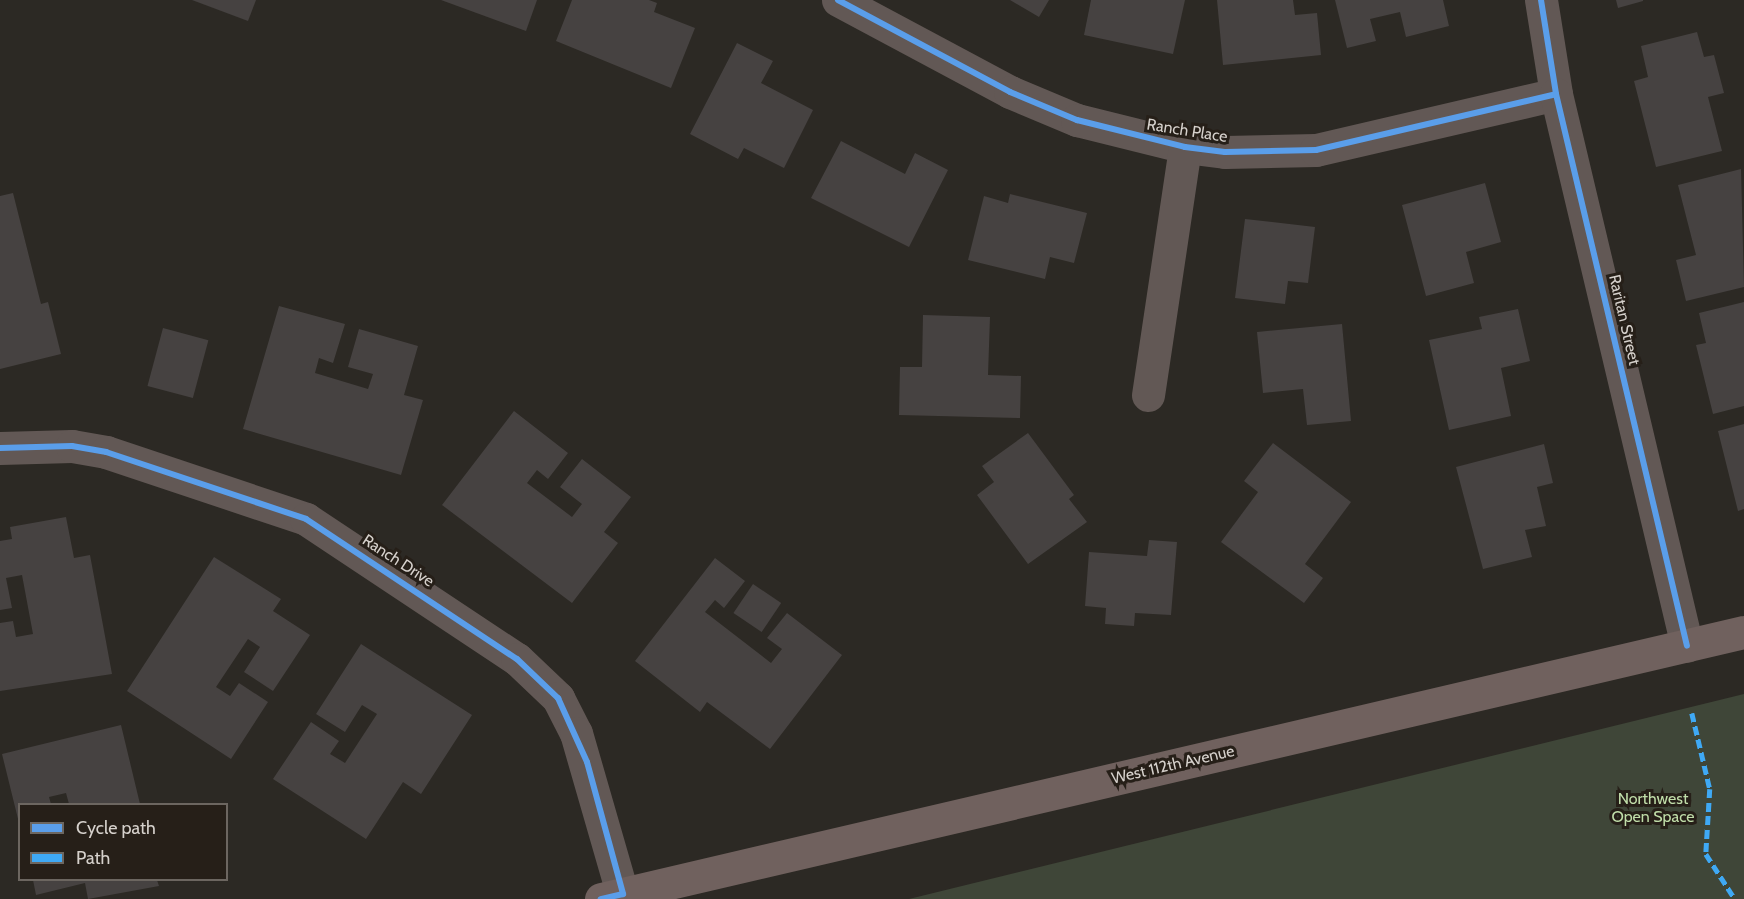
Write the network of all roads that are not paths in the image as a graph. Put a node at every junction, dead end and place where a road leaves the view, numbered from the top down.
1 (838, 0) edge
2 (1541, 0) edge
3 (1556, 94) junction
4 (1185, 147) junction
5 (1148, 395) dead end
6 (0, 448) edge
7 (1744, 632) edge
8 (1687, 646) junction
9 (616, 897) edge

1 - 4 street, Ranch Place
2 - 3 street, Raritan Street
3 - 4 street, Ranch Place
3 - 8 street, Raritan Street
4 - 5 street, Ranch Place
6 - 9 street, Ranch Drive
7 - 8 main road, West 112th Avenue
8 - 9 main road, West 112th Avenue

